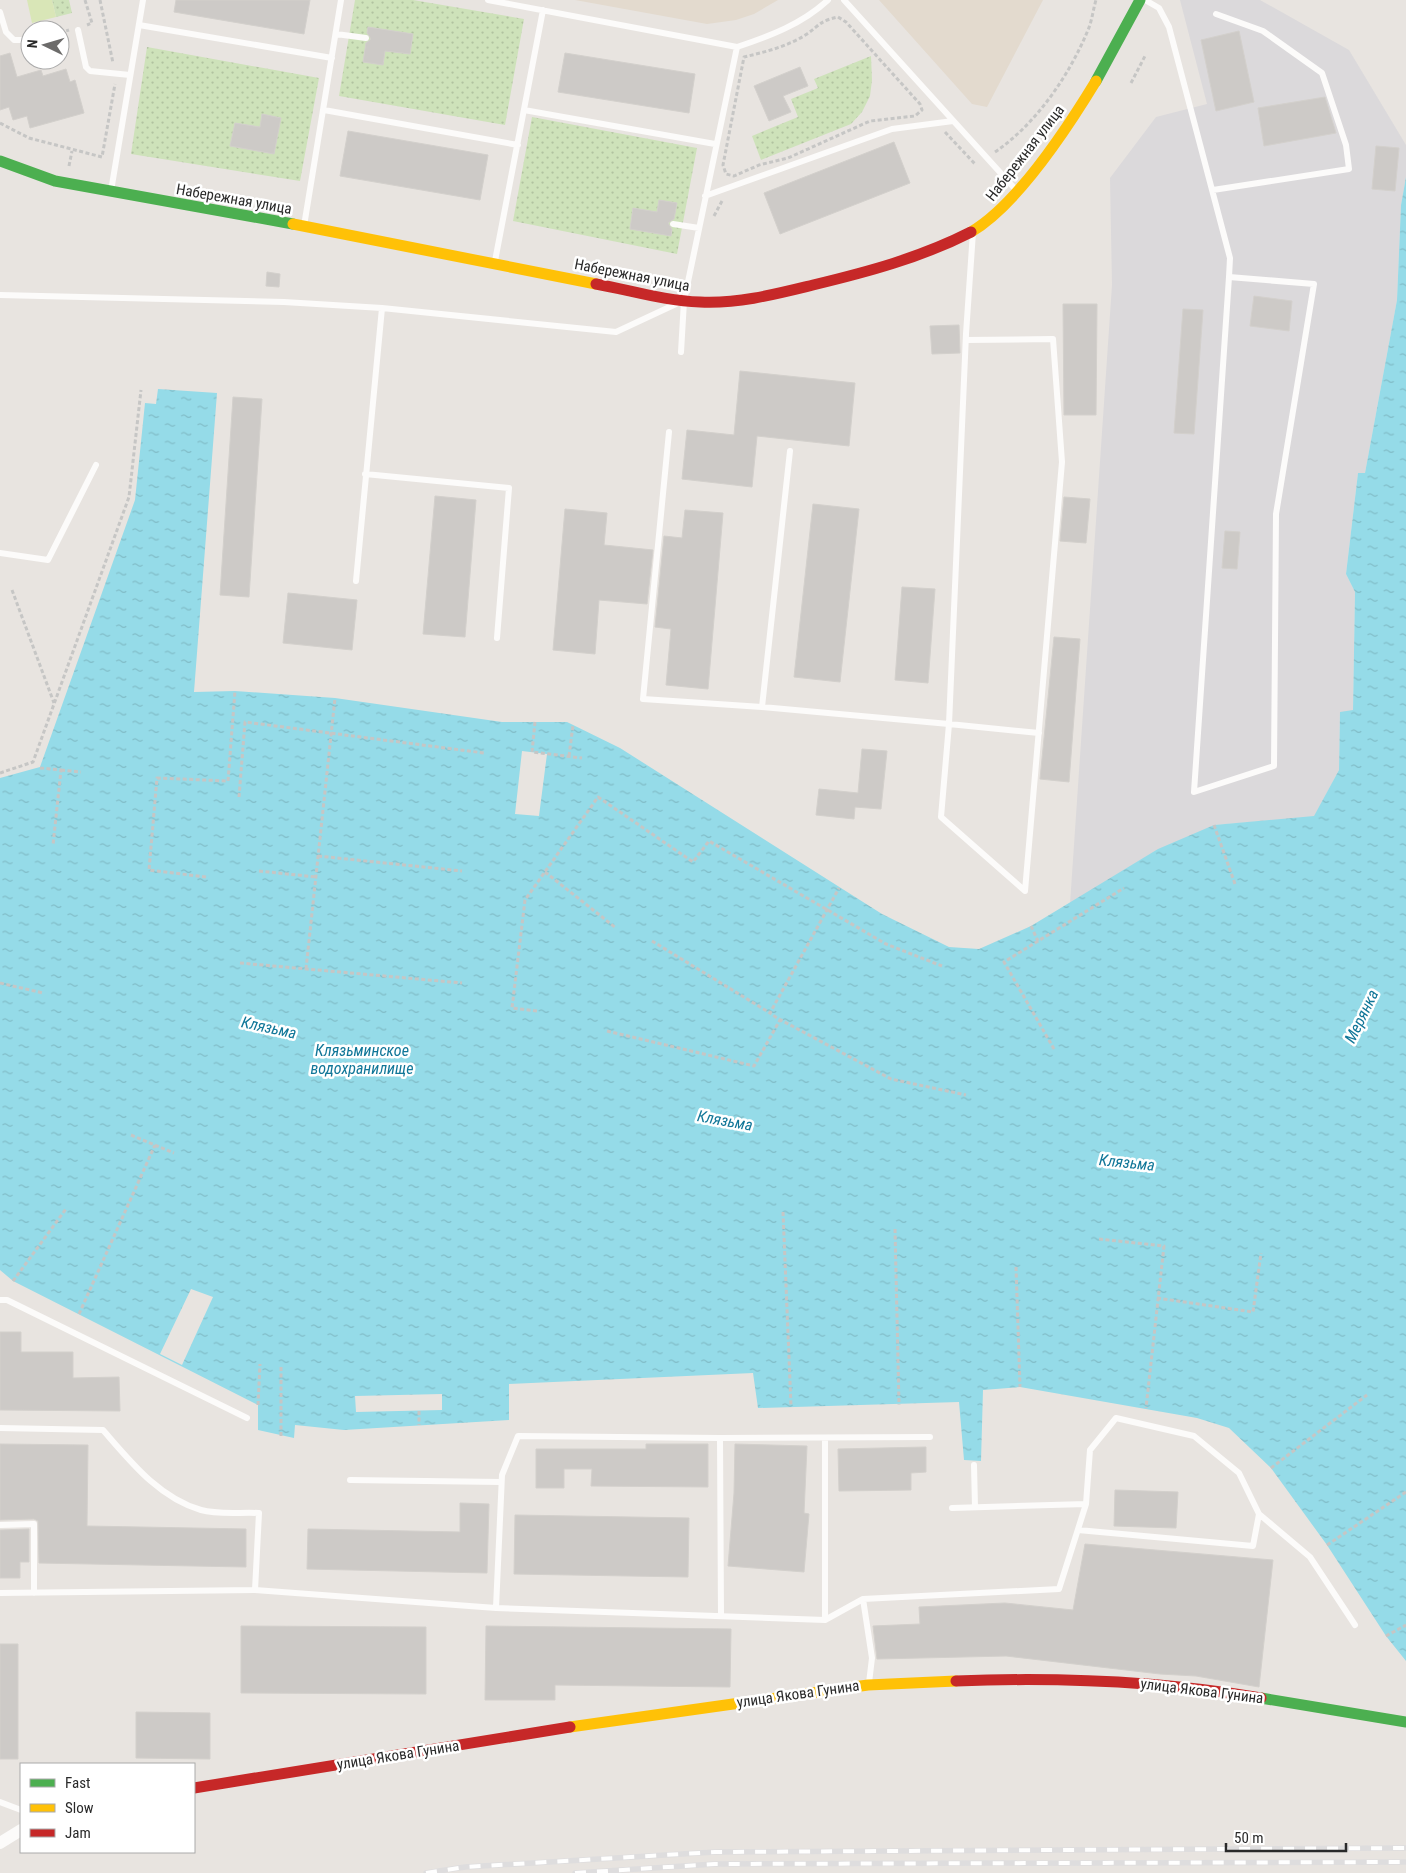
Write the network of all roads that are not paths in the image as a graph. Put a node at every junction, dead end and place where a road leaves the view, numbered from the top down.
1 (143, 0) edge
2 (341, 0) edge
3 (488, 0) edge
4 (828, 0) edge
5 (844, 0) edge
6 (1140, 0) edge
7 (1145, 0) edge
8 (544, 10) junction
9 (0, 12) edge
10 (1216, 14) dead end
11 (139, 25) junction
12 (78, 30) dead end
13 (336, 34) junction
14 (366, 38) dead end
15 (20, 40) edge
16 (737, 47) junction
17 (332, 58) junction
18 (130, 75) junction
19 (324, 110) junction
20 (524, 110) junction
21 (953, 121) junction
22 (716, 144) junction
23 (518, 145) junction
24 (0, 160) edge
25 (1212, 190) junction
26 (1017, 191) junction
27 (110, 192) junction
28 (705, 196) junction
29 (673, 224) dead end
30 (304, 226) junction
31 (698, 228) junction
32 (973, 231) junction
33 (495, 264) junction
34 (1228, 277) junction
35 (0, 295) edge
36 (684, 301) junction
37 (382, 308) junction
38 (966, 340) junction
39 (681, 352) dead end
40 (669, 432) dead end
41 (790, 451) dead end
42 (96, 464) dead end
43 (364, 474) junction
44 (0, 553) edge
45 (356, 581) dead end
46 (497, 638) dead end
47 (762, 707) junction
48 (949, 724) junction
49 (1038, 733) junction
50 (0, 1300) edge
51 (247, 1418) dead end
52 (0, 1428) edge
53 (930, 1437) dead end
54 (720, 1438) junction
55 (825, 1438) junction
56 (974, 1465) dead end
57 (350, 1480) dead end
58 (501, 1482) junction
59 (1086, 1504) junction
60 (975, 1507) junction
61 (952, 1508) dead end
62 (1259, 1514) junction
63 (0, 1525) edge
64 (1078, 1530) junction
65 (255, 1590) junction
66 (0, 1593) edge
67 (34, 1593) junction
68 (863, 1599) junction
69 (496, 1608) junction
70 (722, 1616) junction
71 (825, 1620) junction
72 (1355, 1625) dead end
73 (868, 1684) junction
74 (1406, 1722) edge
75 (195, 1788) edge
76 (0, 1802) edge
77 (20, 1810) edge
78 (20, 1831) edge
79 (0, 1843) edge

1 - 11 lane
2 - 13 lane
3 - 8 lane
4 - 16 lane
5 - 21 lane
6 - 26 street, Набережная улица
7 - 25 lane
8 - 16 lane
8 - 20 lane
9 - 15 lane
10 - 25 lane
11 - 17 lane
11 - 18 lane
12 - 18 lane
13 - 14 lane
13 - 17 lane
16 - 22 lane
17 - 19 lane
18 - 27 lane
19 - 23 lane
19 - 30 lane
20 - 22 lane
20 - 23 lane
21 - 26 lane
21 - 28 lane
22 - 28 lane
23 - 33 lane
24 - 27 street, Набережная улица
25 - 34 lane
26 - 32 street, Набережная улица
27 - 30 street, Набережная улица
28 - 31 lane
29 - 31 lane
30 - 33 street, Набережная улица
31 - 36 lane
32 - 36 street, Набережная улица
32 - 38 lane
33 - 36 street, Набережная улица
34 - 34 lane
35 - 37 lane
36 - 37 lane
36 - 39 lane
37 - 43 lane
38 - 48 lane
38 - 49 lane
40 - 47 lane
41 - 47 lane
42 - 44 lane
43 - 45 lane
43 - 46 lane
47 - 48 lane
48 - 49 lane
48 - 49 lane
50 - 51 lane
52 - 65 lane
53 - 55 lane
54 - 55 lane
54 - 58 lane
54 - 70 lane
55 - 71 lane
56 - 60 lane
57 - 58 lane
58 - 69 lane
59 - 60 lane
59 - 62 lane
59 - 64 lane
60 - 61 lane
62 - 64 lane
62 - 72 lane
63 - 67 lane
64 - 68 lane
65 - 67 lane
65 - 69 lane
66 - 67 lane
68 - 71 lane
68 - 73 lane
69 - 70 lane
70 - 71 lane
73 - 74 street, улица Якова Гунина
73 - 75 street, улица Якова Гунина
76 - 77 lane
78 - 79 street

